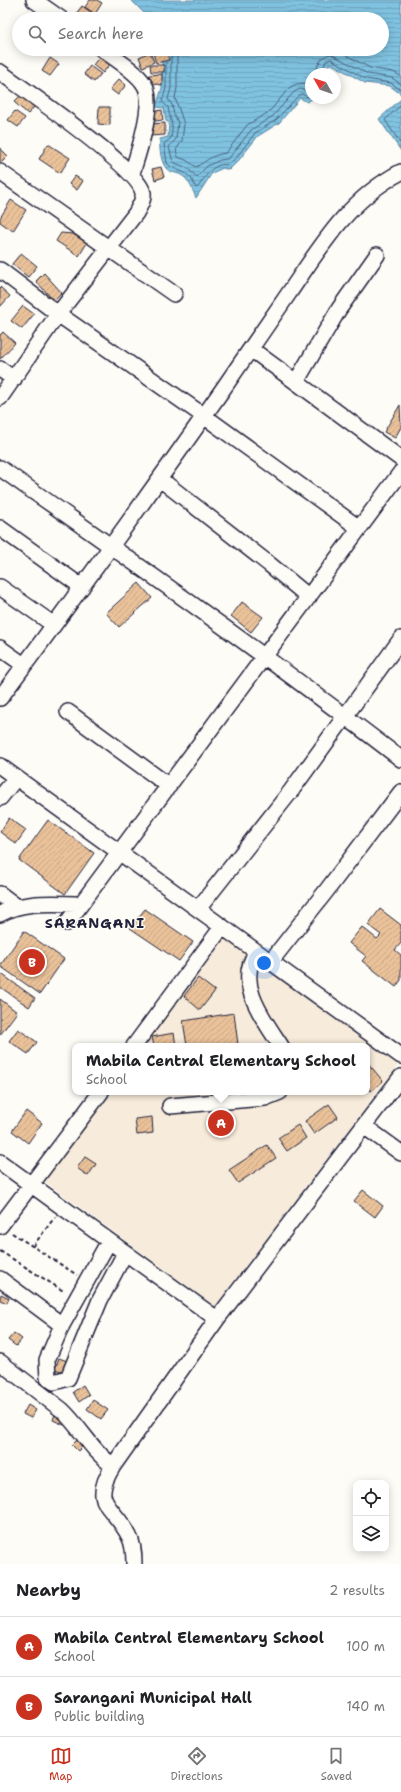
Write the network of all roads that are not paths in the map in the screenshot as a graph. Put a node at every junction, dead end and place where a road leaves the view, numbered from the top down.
1 (34, 0) edge
2 (51, 12) edge
3 (111, 56) edge
4 (0, 72) edge
5 (0, 172) edge
6 (401, 172) edge
7 (132, 173) junction
8 (108, 248) junction
9 (377, 255) dead end
10 (0, 270) edge
11 (174, 294) dead end
12 (58, 314) junction
13 (251, 349) junction
14 (0, 369) edge
15 (14, 379) junction
16 (296, 382) junction
17 (0, 398) edge
18 (204, 416) junction
19 (401, 459) edge
20 (0, 468) edge
21 (401, 472) edge
22 (160, 479) junction
23 (0, 528) edge
24 (359, 528) junction
25 (112, 546) junction
26 (82, 587) junction
27 (1, 590) edge
28 (309, 597) junction
29 (54, 625) junction
30 (401, 639) edge
31 (0, 648) edge
32 (264, 657) junction
33 (24, 665) junction
34 (0, 698) edge
35 (68, 712) dead end
36 (346, 717) junction
37 (401, 759) edge
38 (0, 766) edge
39 (16, 778) junction
40 (169, 786) junction
41 (401, 792) edge
42 (0, 798) edge
43 (120, 853) junction
44 (0, 894) edge
45 (81, 904) junction
46 (16, 906) junction
47 (198, 909) junction
48 (0, 914) edge
49 (67, 923) dead end
50 (222, 927) junction
51 (257, 952) junction
52 (270, 961) junction
53 (136, 1043) edge
54 (279, 1043) edge
55 (401, 1056) edge
56 (401, 1077) edge
57 (99, 1095) edge
58 (272, 1095) edge
59 (170, 1106) dead end
60 (364, 1126) junction
61 (401, 1153) edge
62 (0, 1162) edge
63 (31, 1184) junction
64 (0, 1226) edge
65 (109, 1241) junction
66 (125, 1253) junction
67 (0, 1279) edge
68 (217, 1319) junction
69 (62, 1325) junction
70 (0, 1362) edge
71 (112, 1466) junction
72 (134, 1564) edge

1 - 2 street
3 - 7 street
4 - 7 street
5 - 8 street
6 - 13 street
7 - 8 street
8 - 11 street
8 - 12 street
9 - 16 street
10 - 12 street
12 - 15 street
12 - 18 street
13 - 16 street
13 - 18 street
14 - 15 street
15 - 17 street
16 - 19 street
18 - 22 street
18 - 24 street
20 - 25 street
21 - 24 street
22 - 25 street
22 - 28 street
23 - 26 street
24 - 28 street
25 - 26 street
25 - 32 street
26 - 29 street
27 - 29 street
28 - 32 street
29 - 33 street
30 - 36 street
31 - 33 street
32 - 36 street
32 - 40 street
33 - 34 street
35 - 40 street
36 - 37 street
36 - 47 street
38 - 39 street
39 - 42 street
39 - 43 street
40 - 43 street
41 - 52 street
43 - 45 street
43 - 47 street
44 - 46 street
45 - 46 street
45 - 49 street
46 - 48 street
47 - 50 street
50 - 51 street
50 - 53 street
51 - 52 street
51 - 54 street
52 - 55 street
56 - 60 street
57 - 63 street
58 - 59 street
60 - 61 street
60 - 68 street
62 - 63 street
63 - 64 street
63 - 65 street
65 - 66 street
65 - 69 street
66 - 68 street
66 - 69 street
67 - 69 street
68 - 71 street
70 - 71 street
71 - 72 street

